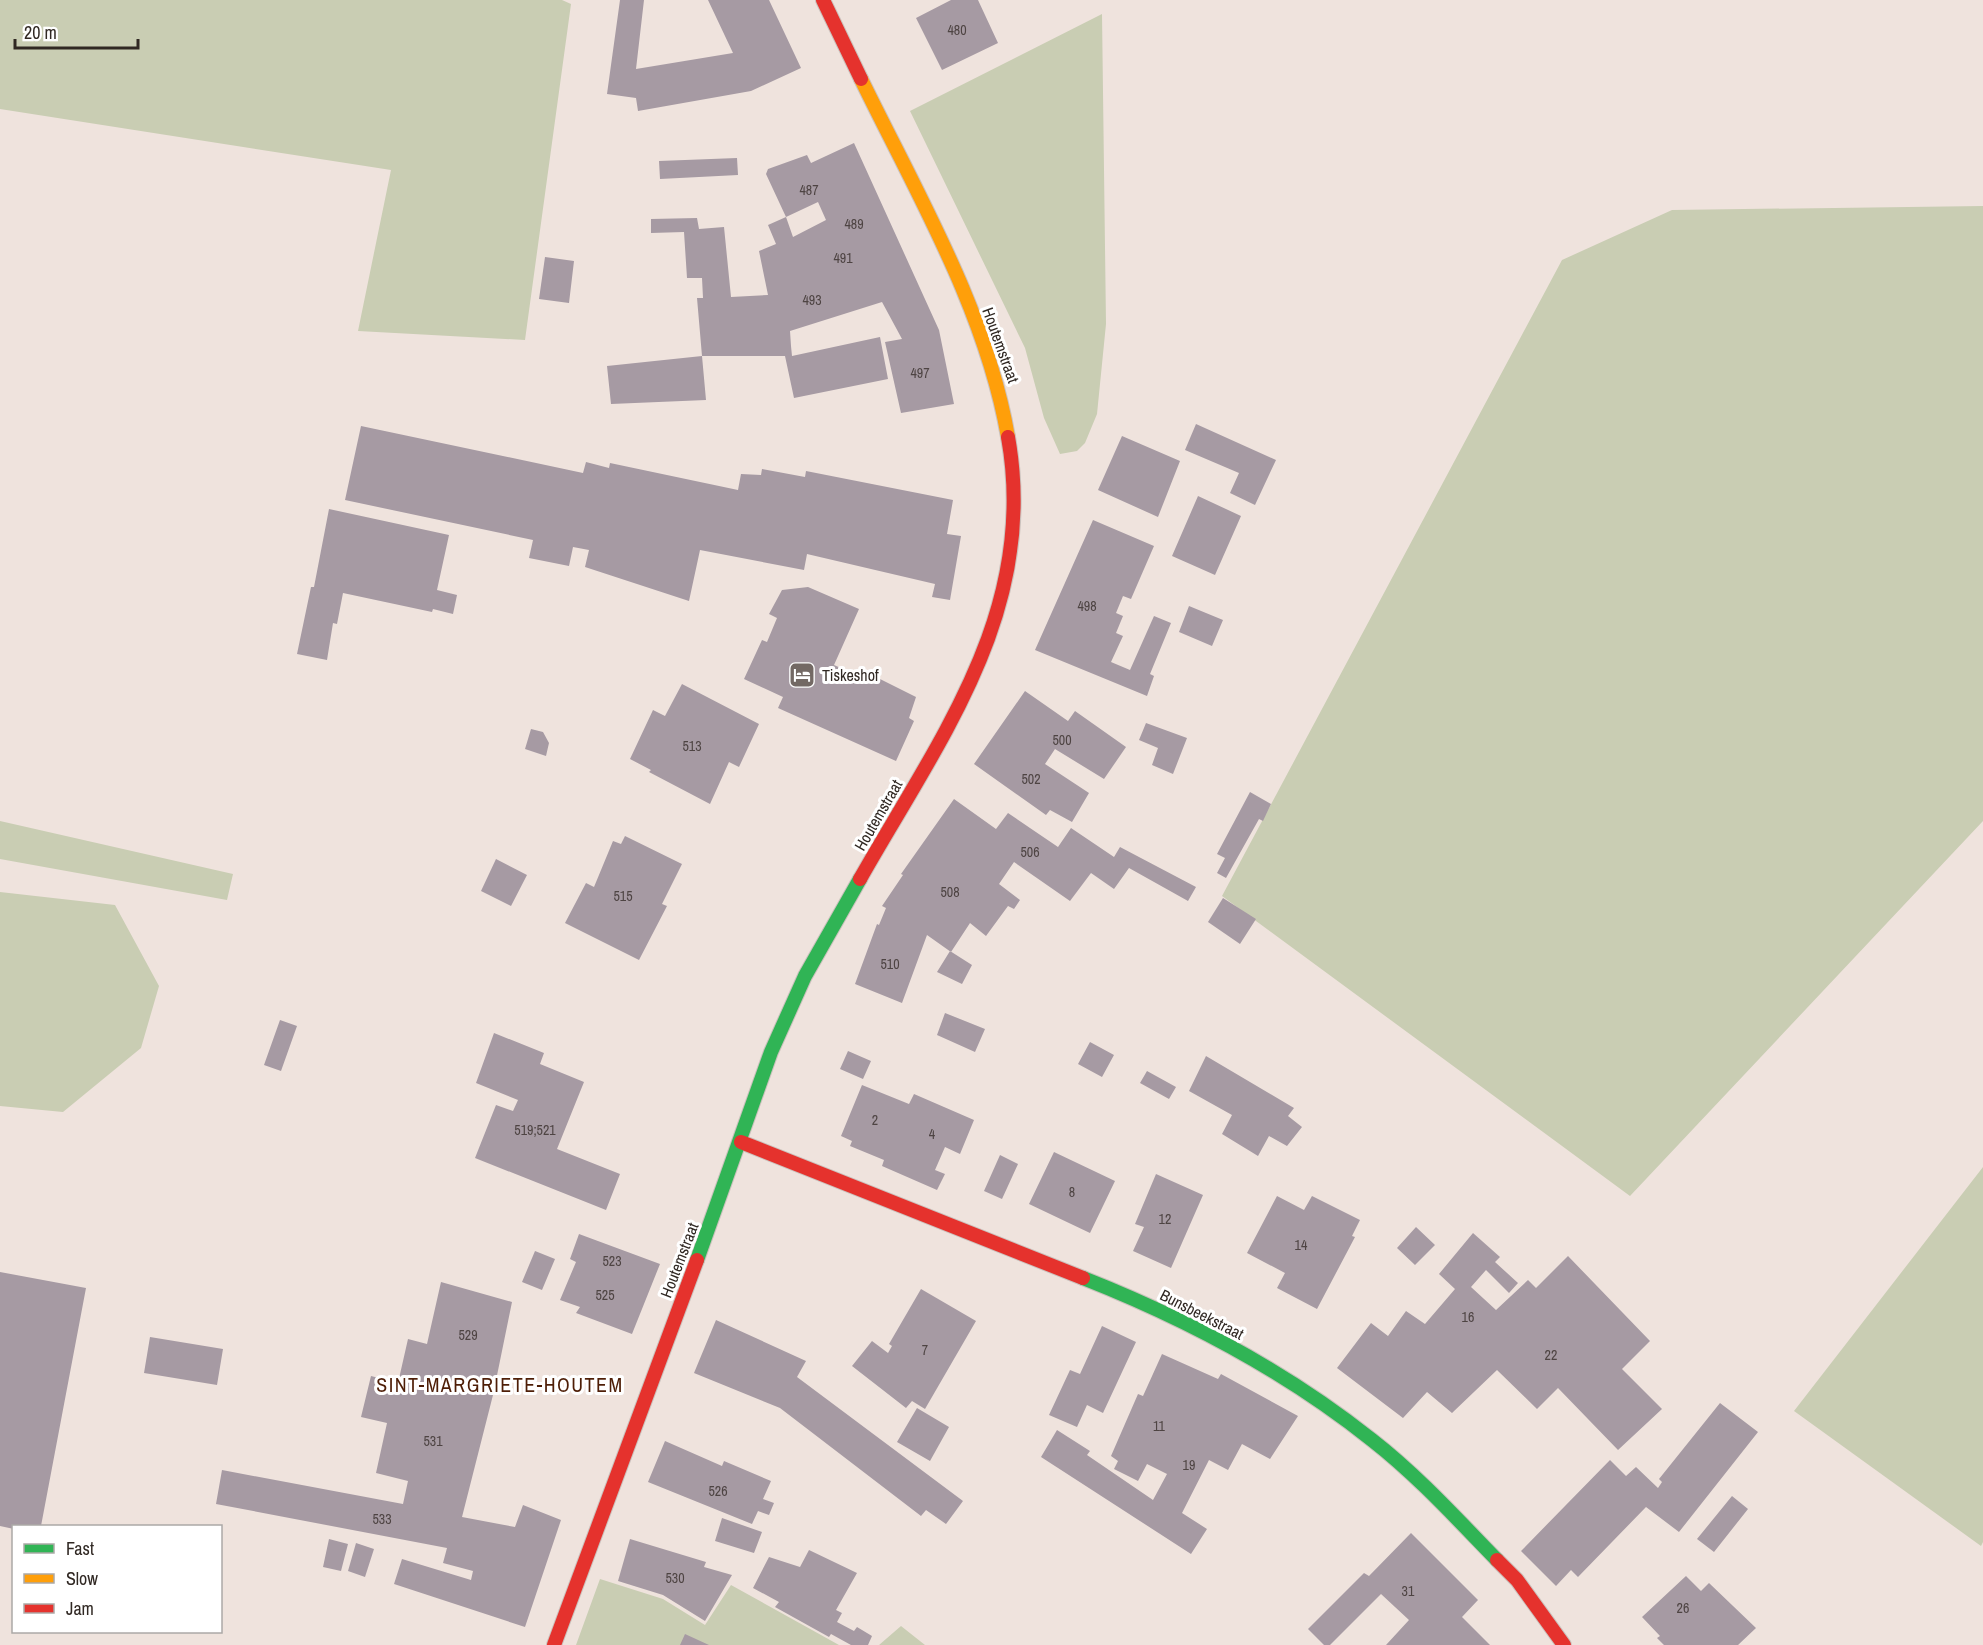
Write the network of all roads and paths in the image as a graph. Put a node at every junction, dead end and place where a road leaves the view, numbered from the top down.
1 (823, 0) edge
2 (741, 1142) junction
3 (554, 1645) edge
4 (1564, 1645) edge

1 - 2 street, Houtemstraat
2 - 3 street, Houtemstraat
2 - 4 street, Bunsbeekstraat

